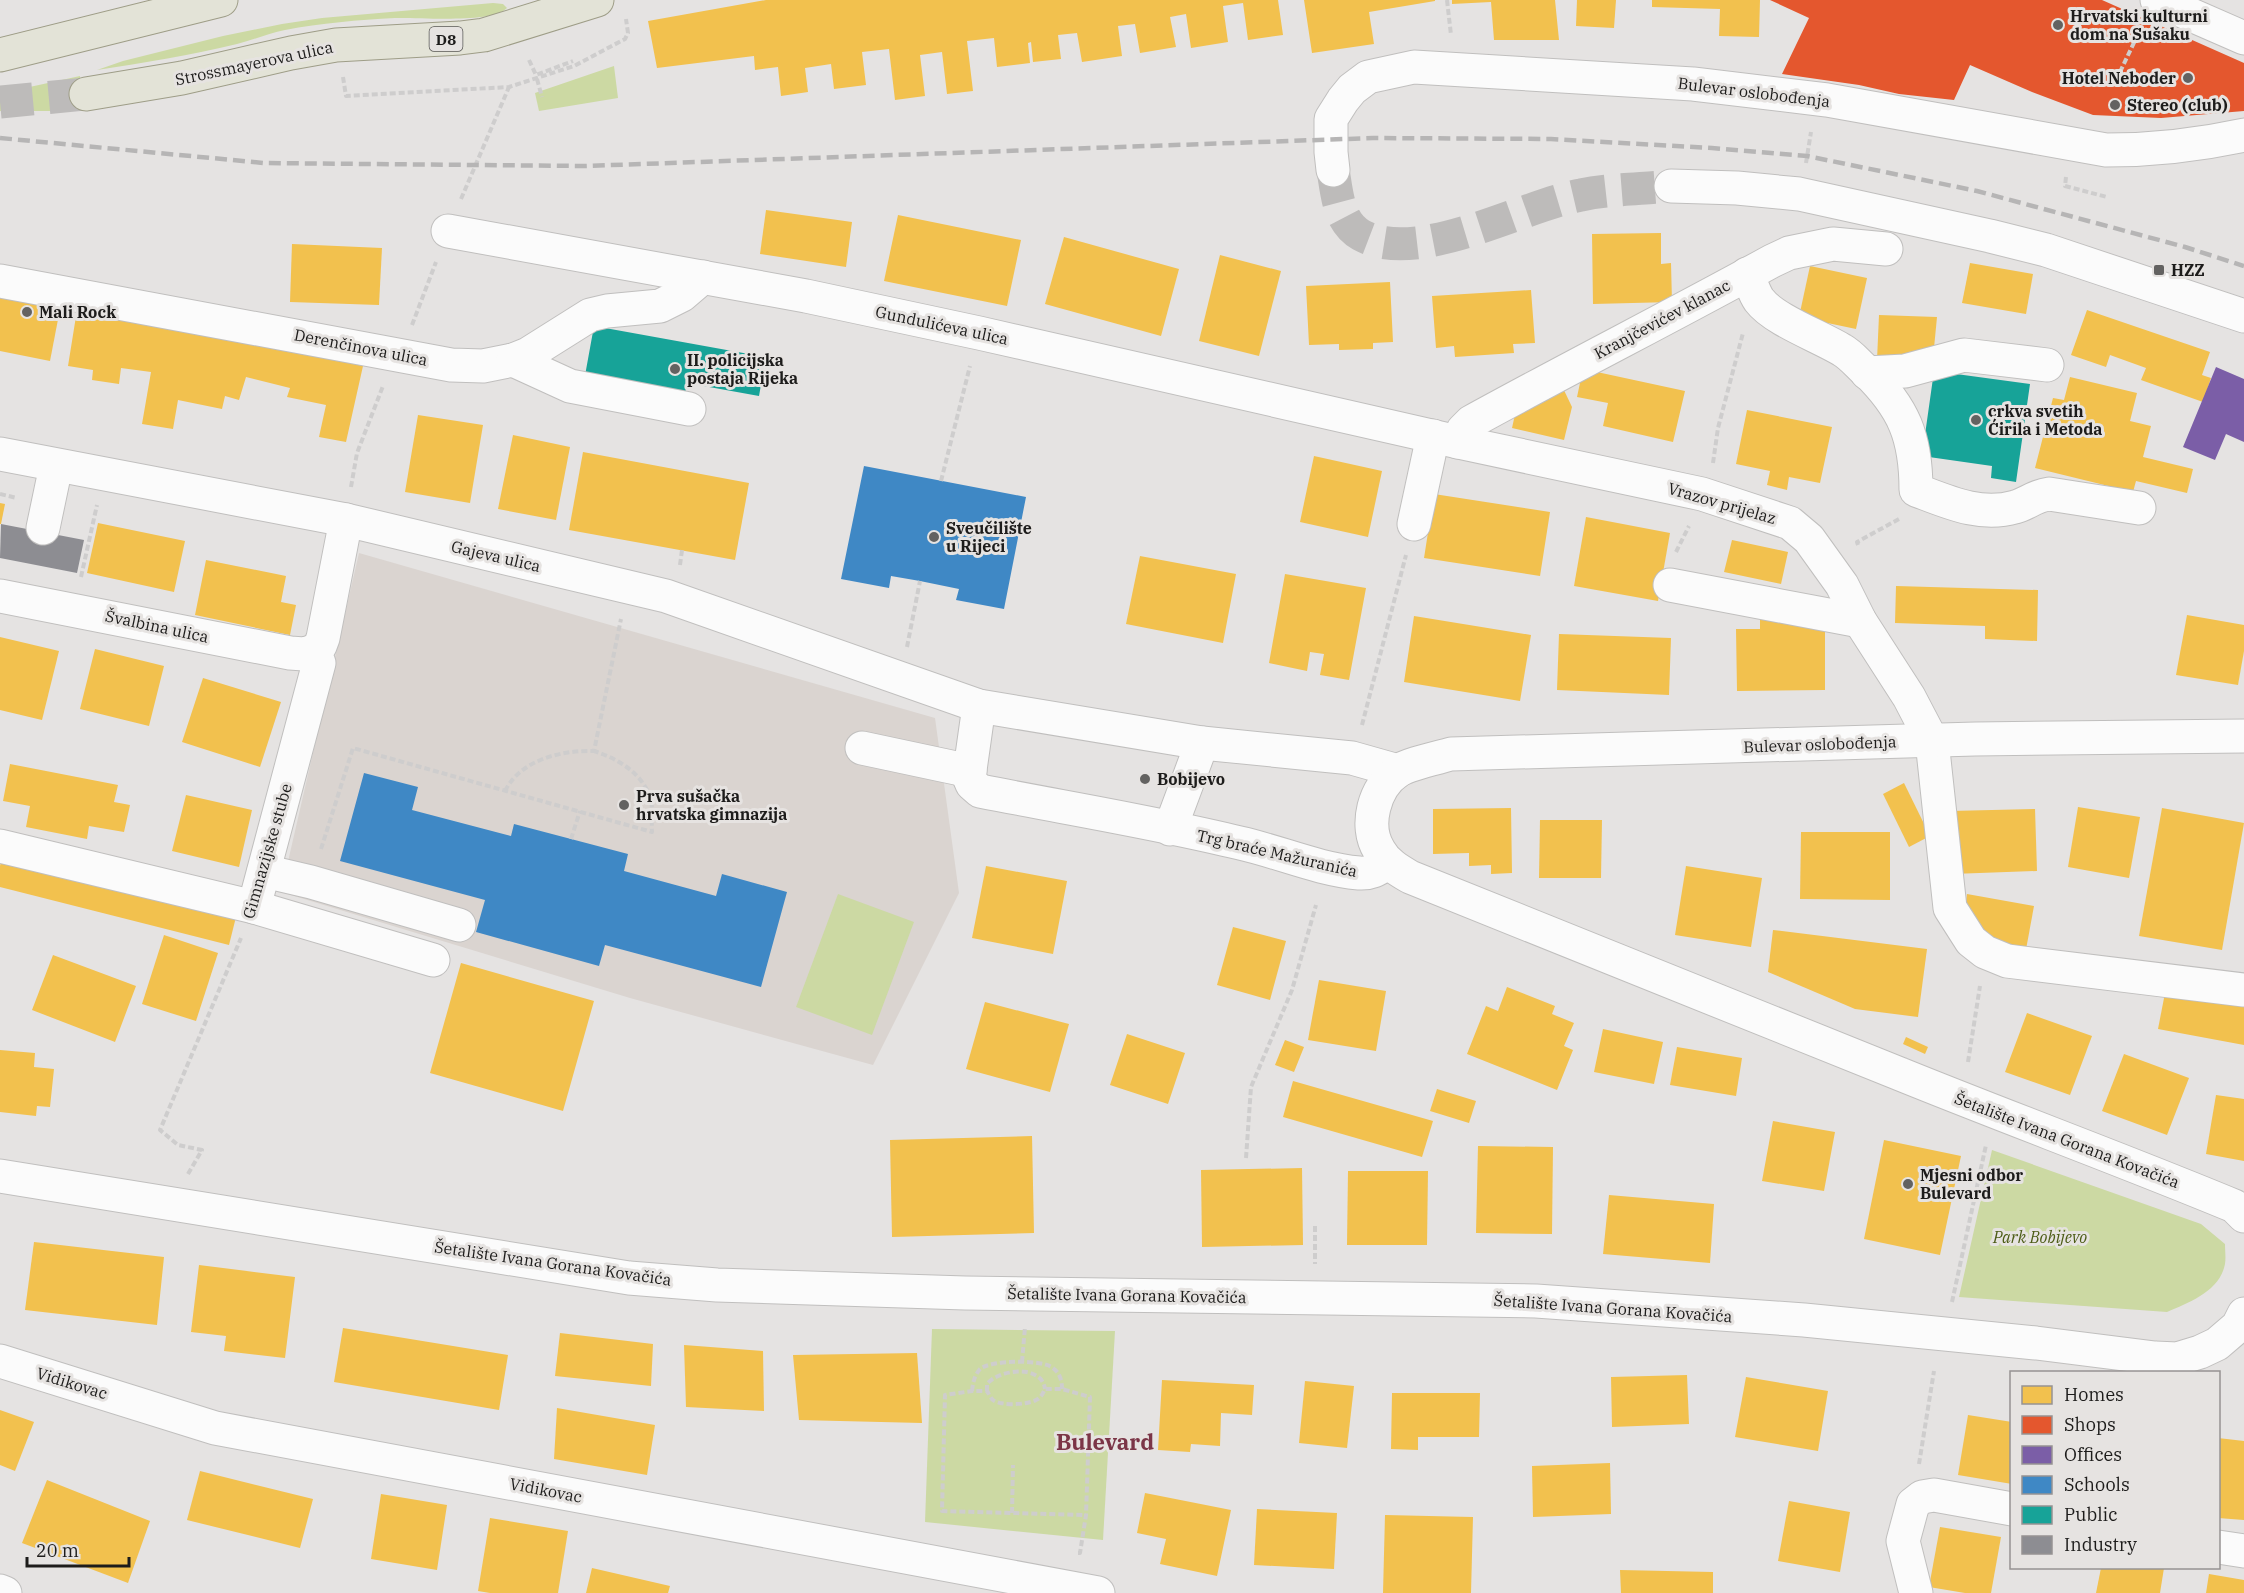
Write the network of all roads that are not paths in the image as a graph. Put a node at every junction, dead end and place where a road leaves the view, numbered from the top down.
1 (221, 0) edge
2 (597, 0) edge
3 (2151, 10) edge
4 (2244, 38) edge
5 (0, 55) edge
6 (86, 94) tunnel mouth
7 (2244, 135) edge
8 (1333, 170) tunnel mouth
9 (1671, 186) tunnel mouth
10 (448, 231) road end
11 (1886, 249) dead end
12 (1748, 274) junction
13 (703, 277) junction
14 (0, 281) edge
15 (2244, 316) edge
16 (513, 360) junction
17 (2047, 365) dead end
18 (1867, 373) junction
19 (688, 409) dead end
20 (1445, 439) junction
21 (0, 454) edge
22 (56, 466) junction
23 (348, 507) junction
24 (2139, 508) dead end
25 (1414, 524) road end
26 (43, 528) dead end
27 (1673, 569) road end
28 (0, 596) edge
29 (1860, 621) junction
30 (314, 651) junction
31 (979, 706) junction
32 (2244, 735) edge
33 (1932, 741) junction
34 (1202, 743) junction
35 (862, 748) dead end
36 (970, 771) junction
37 (1398, 771) junction
38 (1170, 829) junction
39 (0, 846) edge
40 (1388, 863) junction
41 (264, 871) junction
42 (254, 907) junction
43 (459, 925) dead end
44 (433, 960) dead end
45 (2244, 990) edge
46 (0, 1176) edge
47 (2244, 1216) edge
48 (2244, 1314) edge
49 (0, 1361) edge
50 (2010, 1509) edge
51 (2220, 1547) edge
52 (2244, 1551) edge
53 (0, 1591) edge
54 (5, 1593) edge
55 (1098, 1593) edge
56 (1916, 1593) edge

1 - 5 main road
2 - 6 main road, Strossmayerova ulica / D8
3 - 4 street
7 - 8 street, Bulevar oslobođenja
9 - 15 street
10 - 13 street, Gundulićeva ulica
11 - 12 street, Kranjčevićev klanac
12 - 18 street
12 - 20 street, Kranjčevićev klanac
13 - 16 street, Derenčinova ulica
13 - 20 street, Gundulićeva ulica
14 - 16 street, Derenčinova ulica
16 - 19 street
17 - 18 street
18 - 24 street
20 - 25 street, Kranjčevićev klanac
20 - 29 street, Vrazov prijelaz
21 - 22 street, Gajeva ulica
22 - 23 street, Gajeva ulica
22 - 26 street
23 - 30 street, Gimnazijske stube
23 - 31 street, Gajeva ulica
27 - 29 street
28 - 30 street, Švalbina ulica
29 - 33 street, Vrazov prijelaz
30 - 41 street, Gimnazijske stube
31 - 34 street
31 - 36 street
32 - 33 street, Bulevar oslobođenja
33 - 37 street, Bulevar oslobođenja
33 - 45 street
34 - 37 street
34 - 38 street
35 - 36 street
36 - 38 street, Trg braće Mažuranića
37 - 40 street, Trg braće Mažuranića
38 - 40 street, Trg braće Mažuranića
39 - 42 street
40 - 47 street, Šetalište Ivana Gorana Kovačića
41 - 42 street, Gimnazijske stube
41 - 43 street
42 - 44 street
46 - 48 street, Šetalište Ivana Gorana Kovačića
49 - 55 street, Vidikovac
50 - 56 street
51 - 52 street
53 - 54 street

